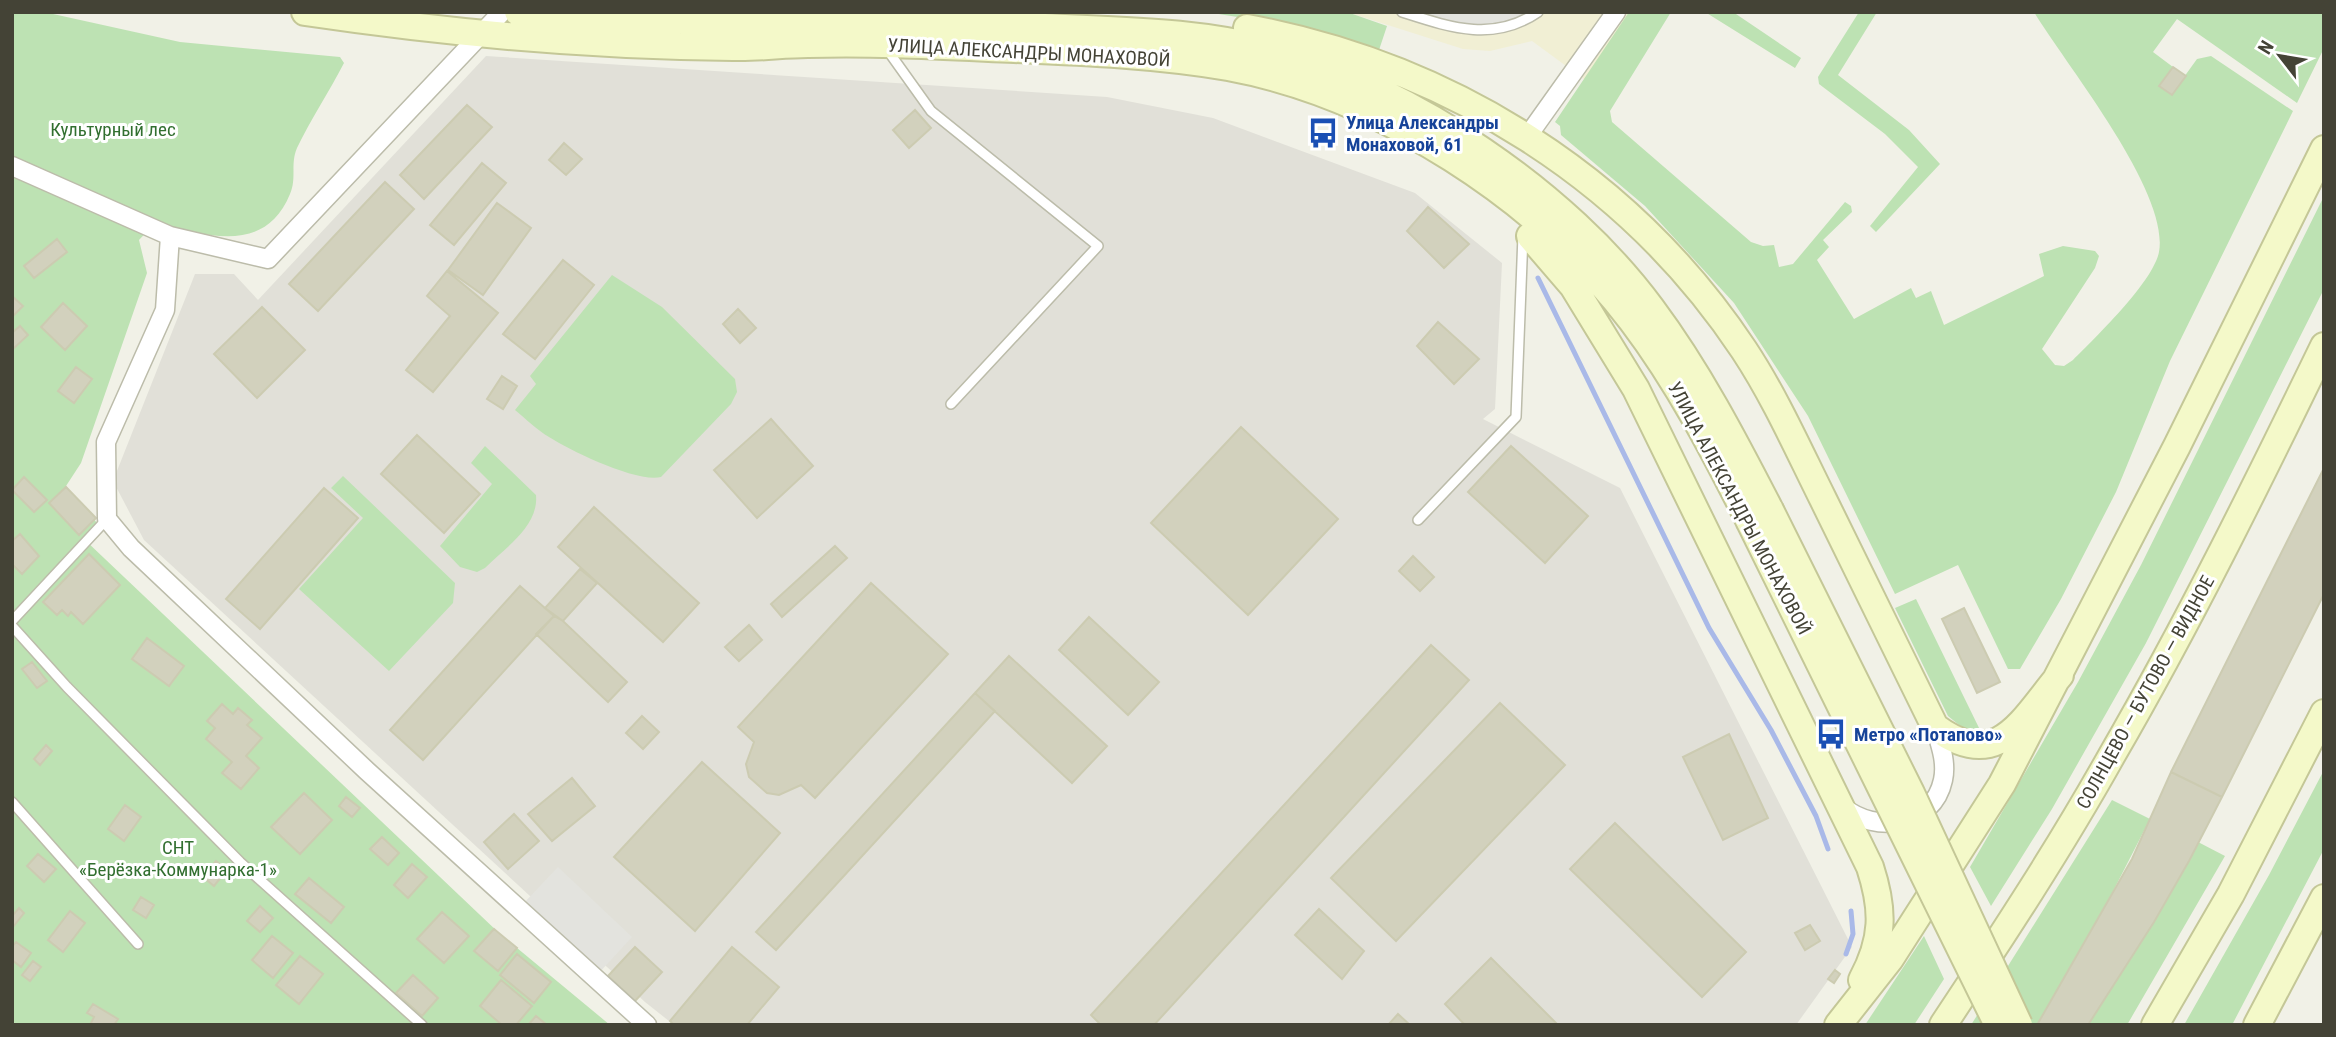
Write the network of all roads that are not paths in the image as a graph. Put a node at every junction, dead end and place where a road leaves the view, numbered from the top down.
1 (305, 12) edge
2 (502, 12) edge
3 (518, 12) edge
4 (1402, 12) edge
5 (1538, 12) edge
6 (1616, 12) edge
7 (652, 16) edge
8 (1120, 29) junction
9 (484, 33) junction
10 (883, 44) junction
11 (1527, 137) junction
12 (2324, 149) edge
13 (12, 166) edge
14 (1530, 225) junction
15 (170, 236) junction
16 (2324, 346) edge
17 (951, 404) dead end
18 (1759, 515) junction
19 (107, 519) junction
20 (1418, 520) dead end
21 (12, 624) edge
22 (2060, 675) junction
23 (2324, 713) edge
24 (1935, 727) junction
25 (1836, 799) junction
26 (12, 802) edge
27 (2324, 898) edge
28 (138, 944) dead end
29 (422, 1025) edge
30 (647, 1025) edge
31 (1838, 1025) edge
32 (1943, 1025) edge
33 (1998, 1025) edge
34 (2018, 1025) edge
35 (2155, 1025) edge
36 (2257, 1025) edge

1 - 9 main road, УЛИЦА АЛЕКСАНДРЫ МОНАХОВОЙ
2 - 9 street
3 - 7 main road, УЛИЦА АЛЕКСАНДРЫ МОНАХОВОЙ
4 - 5 lane
6 - 11 street
7 - 8 main road, УЛИЦА АЛЕКСАНДРЫ МОНАХОВОЙ
8 - 11 main road
8 - 18 main road, УЛИЦА АЛЕКСАНДРЫ МОНАХОВОЙ
9 - 10 main road, УЛИЦА АЛЕКСАНДРЫ МОНАХОВОЙ
9 - 15 street
10 - 14 main road, УЛИЦА АЛЕКСАНДРЫ МОНАХОВОЙ
10 - 17 lane
11 - 24 main road
12 - 22 main road
13 - 15 street
14 - 18 main road, УЛИЦА АЛЕКСАНДРЫ МОНАХОВОЙ
14 - 20 lane
14 - 25 main road
15 - 19 street
16 - 32 main road, СОЛНЦЕВО — БУТОВО — ВИДНОЕ
18 - 33 main road, УЛИЦА АЛЕКСАНДРЫ МОНАХОВОЙ, bridge
18 - 34 main road, УЛИЦА АЛЕКСАНДРЫ МОНАХОВОЙ, bridge
19 - 21 lane
19 - 30 street
21 - 29 lane
22 - 24 main road
22 - 31 main road
23 - 35 main road
24 - 25 street
25 - 31 main road
26 - 28 lane
27 - 36 main road

